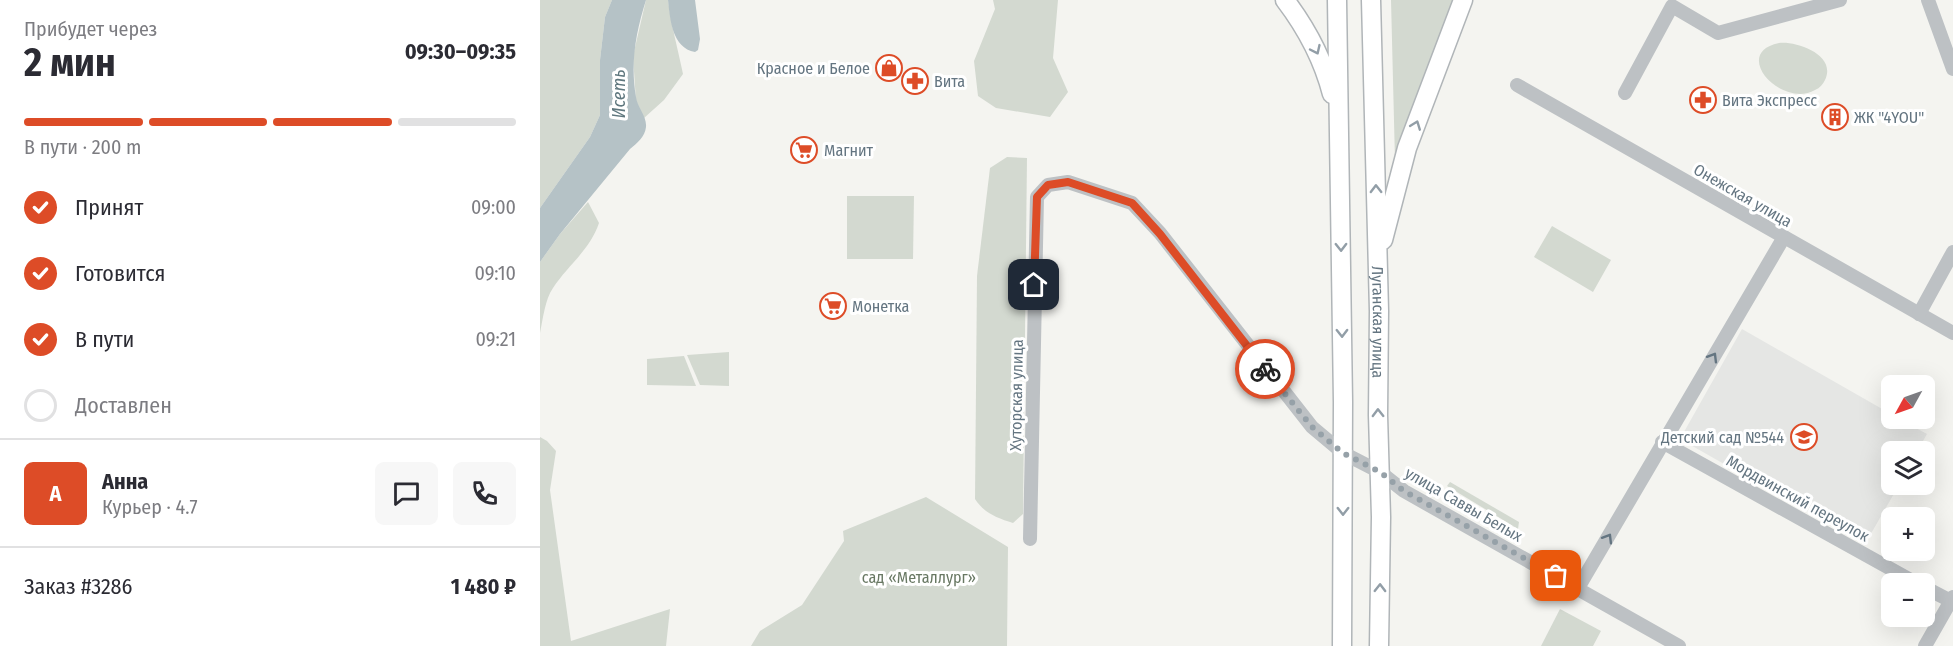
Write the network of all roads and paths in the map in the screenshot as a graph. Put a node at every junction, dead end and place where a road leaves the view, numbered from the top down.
1 (1285, 0) edge
2 (1337, 0) edge
3 (1371, 0) edge
4 (1463, 0) edge
5 (1840, 0) edge
6 (1928, 0) edge
7 (1953, 69) edge
8 (1517, 85) dead end
9 (1625, 93) dead end
10 (1340, 149) junction
11 (1035, 216) joint
12 (1784, 237) junction
13 (1953, 252) edge
14 (1378, 262) junction
15 (1919, 314) junction
16 (1953, 333) edge
17 (1662, 442) junction
18 (1343, 453) junction
19 (1380, 472) junction
20 (1030, 539) dead end
21 (1898, 573) edge
22 (1578, 588) junction
23 (1935, 592) edge
24 (1952, 599) edge
25 (1342, 646) edge
26 (1379, 646) edge
27 (1679, 646) edge
28 (1925, 646) edge

1 -> 10 main road
2 - 10 main road
14 -> 3 main road, Луганская улица
14 -> 4 main road
5 - 9 street
6 - 7 street
8 - 12 street, Онежская улица
10 -> 18 main road
11 - 18 street, улица Саввы Белых
11 - 20 street, Хуторская улица
12 - 15 street, Онежская улица
17 -> 12 street
13 - 15 street
19 -> 14 main road, Луганская улица
15 - 16 street, Онежская улица
17 - 21 street, Мордвинский переулок
22 -> 17 street
18 - 19 street, улица Саввы Белых
18 -> 25 main road
19 - 22 street, улица Саввы Белых
26 -> 19 main road, Луганская улица
22 - 27 street, улица Саввы Белых
23 - 24 street
24 - 28 street

